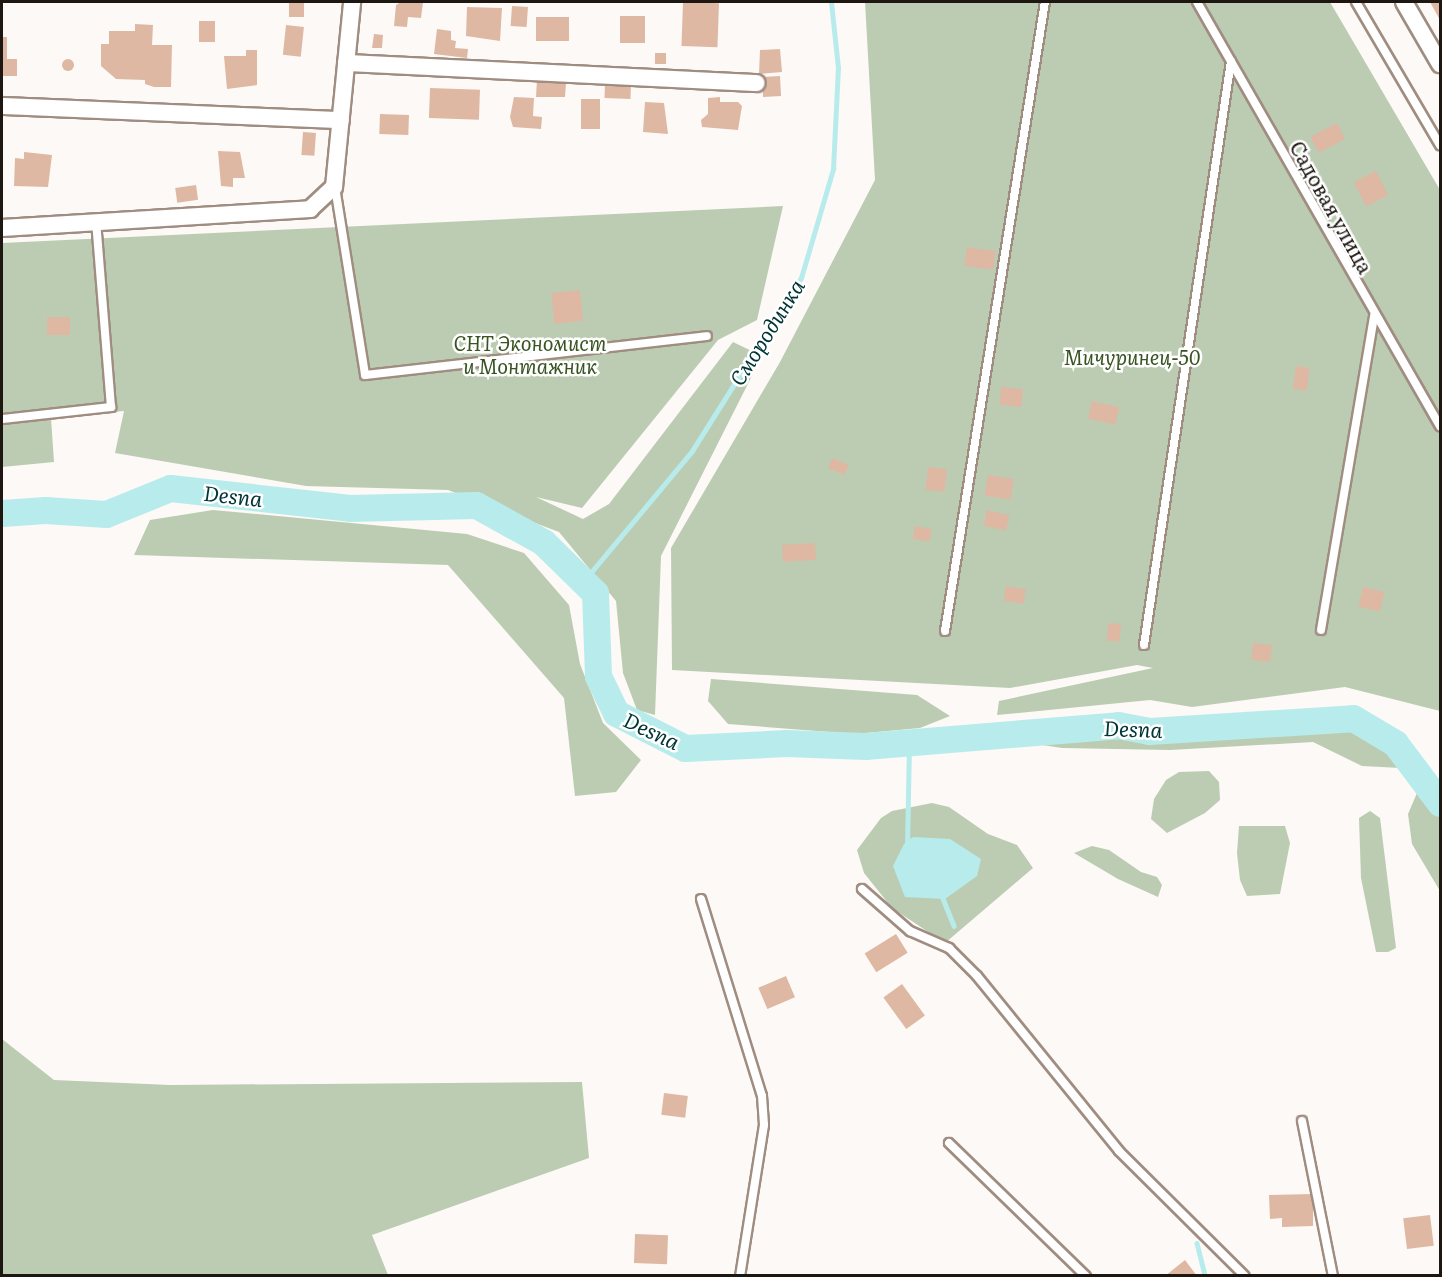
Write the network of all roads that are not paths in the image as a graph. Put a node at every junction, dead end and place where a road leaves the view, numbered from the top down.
1 (352, 2) edge
2 (1045, 2) edge
3 (1197, 2) edge
4 (1356, 2) edge
5 (1404, 2) edge
6 (1231, 61) junction
7 (346, 63) junction
8 (1440, 64) edge
9 (757, 83) dead end
10 (2, 106) edge
11 (341, 120) junction
12 (1440, 145) edge
13 (334, 187) junction
14 (96, 221) junction
15 (2, 228) edge
16 (1374, 315) junction
17 (707, 336) dead end
18 (2, 419) edge
19 (1440, 426) edge
20 (1322, 630) dead end
21 (945, 631) dead end
22 (1144, 645) dead end
23 (861, 889) dead end
24 (701, 899) dead end
25 (1302, 1121) dead end
26 (949, 1143) dead end
27 (740, 1275) edge
28 (1086, 1275) edge
29 (1245, 1275) edge
30 (1333, 1275) edge

1 - 7 street
2 - 21 lane
3 - 6 lane, Садовая улица
4 - 12 lane
5 - 8 street
6 - 16 lane, Садовая улица
6 - 22 lane
7 - 9 street
7 - 11 street
10 - 11 street
11 - 13 street
13 - 14 street
13 - 17 lane
14 - 15 street
14 - 18 lane
16 - 19 lane, Садовая улица
16 - 20 lane
23 - 29 lane
24 - 27 lane
25 - 30 lane
26 - 28 lane

